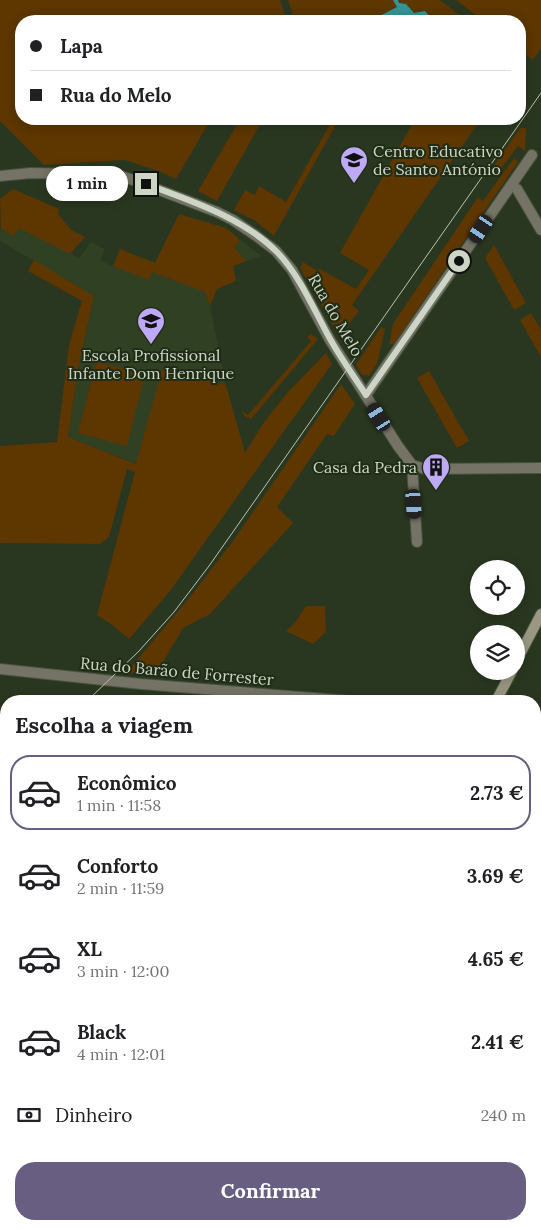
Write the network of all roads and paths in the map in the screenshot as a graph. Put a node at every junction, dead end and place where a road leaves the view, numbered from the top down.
1 (532, 155) dead end
2 (1, 176) edge
3 (517, 189) dead end
4 (541, 230) edge
5 (366, 395) junction
6 (412, 465) junction
7 (541, 468) edge
8 (417, 542) dead end
9 (541, 614) edge
10 (525, 645) edge
11 (0, 669) edge
12 (507, 680) edge
13 (277, 695) edge
14 (499, 695) edge

1 - 5 street
2 - 5 street, Rua do Melo
3 - 4 street
5 - 6 street, Rua do Melo
6 - 7 street
6 - 8 street
9 - 10 main road
11 - 13 street, Rua do Barão de Forrester
12 - 14 main road

